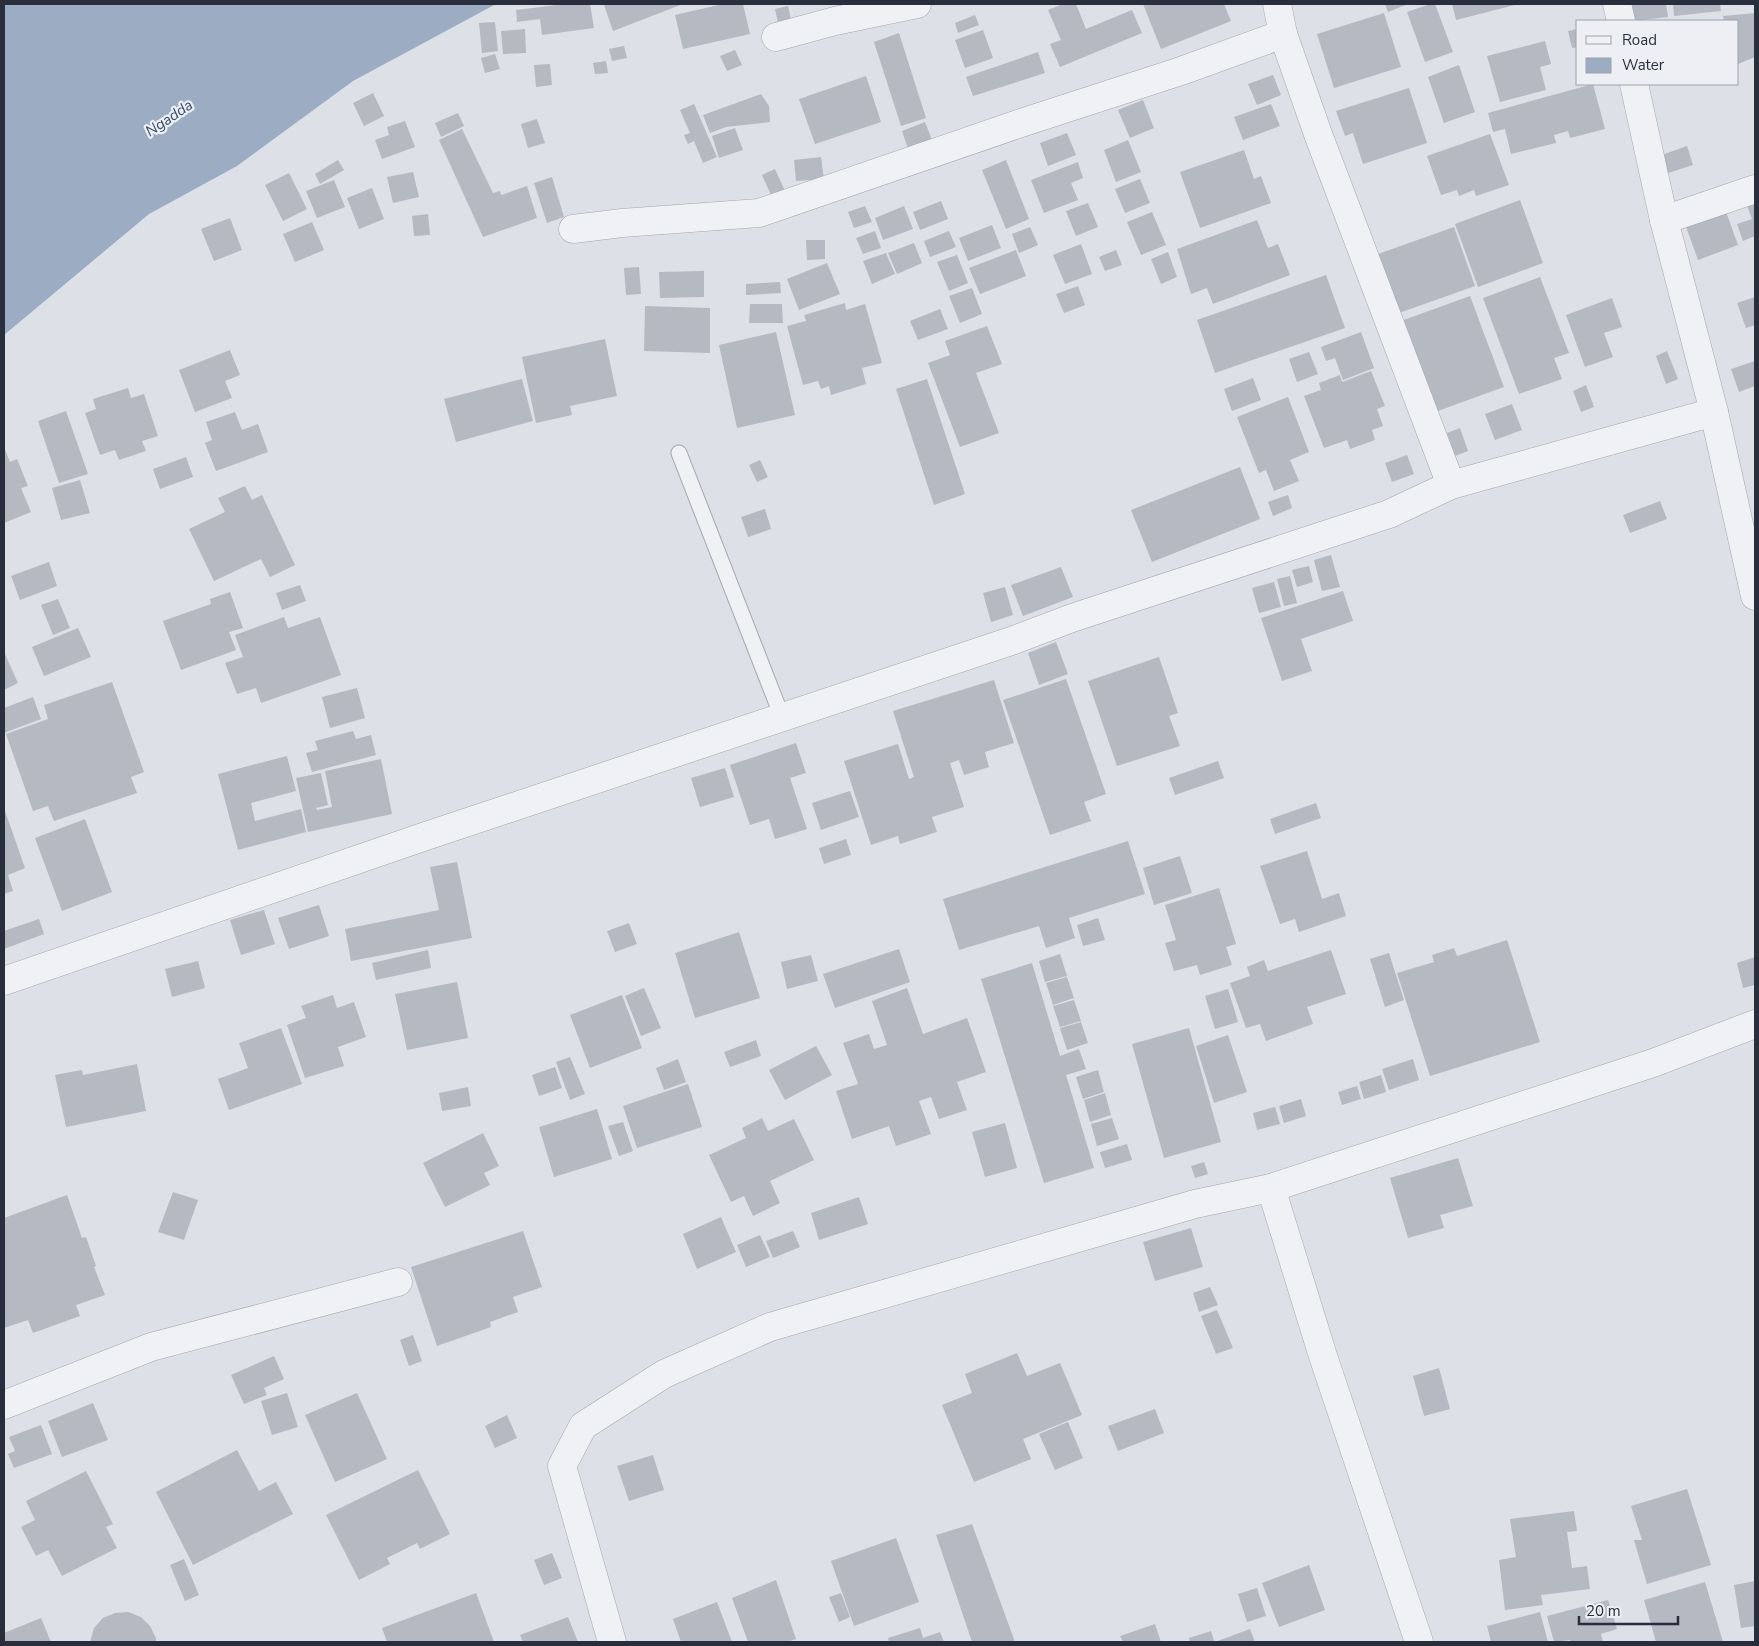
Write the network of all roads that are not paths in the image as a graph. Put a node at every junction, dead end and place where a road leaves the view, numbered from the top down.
1 (918, 4) edge
2 (1277, 4) edge
3 (1617, 4) edge
4 (1621, 20) edge
5 (1283, 34) junction
6 (776, 38) dead end
7 (1634, 85) edge
8 (1755, 189) edge
9 (1664, 220) junction
10 (573, 229) dead end
11 (1714, 412) junction
12 (680, 452) dead end
13 (1451, 485) junction
14 (1755, 596) edge
15 (782, 717) junction
16 (4, 980) edge
17 (1755, 1024) edge
18 (1271, 1188) junction
19 (398, 1282) dead end
20 (4, 1405) edge
21 (612, 1642) edge
22 (1419, 1642) edge

1 - 6 street
2 - 5 street
3 - 4 street
5 - 10 street
5 - 13 street
7 - 9 street
8 - 9 street
9 - 11 street
11 - 13 street
11 - 14 street
12 - 15 lane
13 - 15 street
15 - 16 street
17 - 18 street
18 - 21 street
18 - 22 street
19 - 20 street

